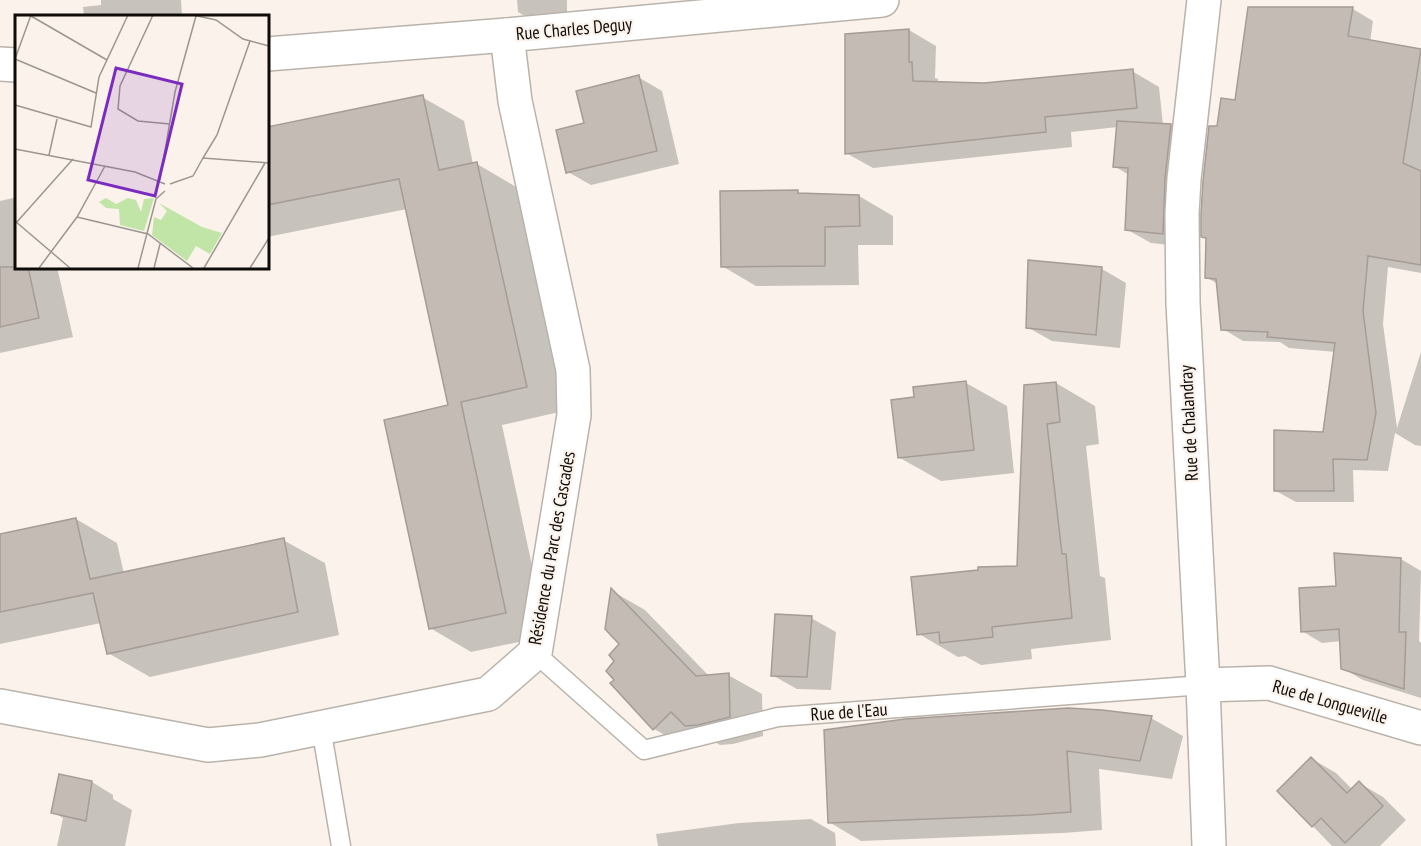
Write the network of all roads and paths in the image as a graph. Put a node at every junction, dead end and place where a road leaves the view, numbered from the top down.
1 (882, 0) edge
2 (1204, 0) edge
3 (507, 35) junction
4 (268, 54) edge
5 (535, 653) junction
6 (1203, 685) junction
7 (0, 706) edge
8 (321, 727) junction
9 (1421, 728) edge
10 (340, 846) edge
11 (1209, 846) edge

1 - 3 street, Rue Charles Deguy
2 - 6 street, Rue de Chalandray
3 - 4 street, Rue Charles Deguy
3 - 5 street, Résidence du Parc des Cascades
5 - 6 lane, Rue de l'Eau
5 - 8 street, Résidence du Parc des Cascades
6 - 9 street, Rue de Longueville
6 - 11 street, Rue de Chalandray
7 - 8 street, Résidence du Parc des Cascades
8 - 10 lane

